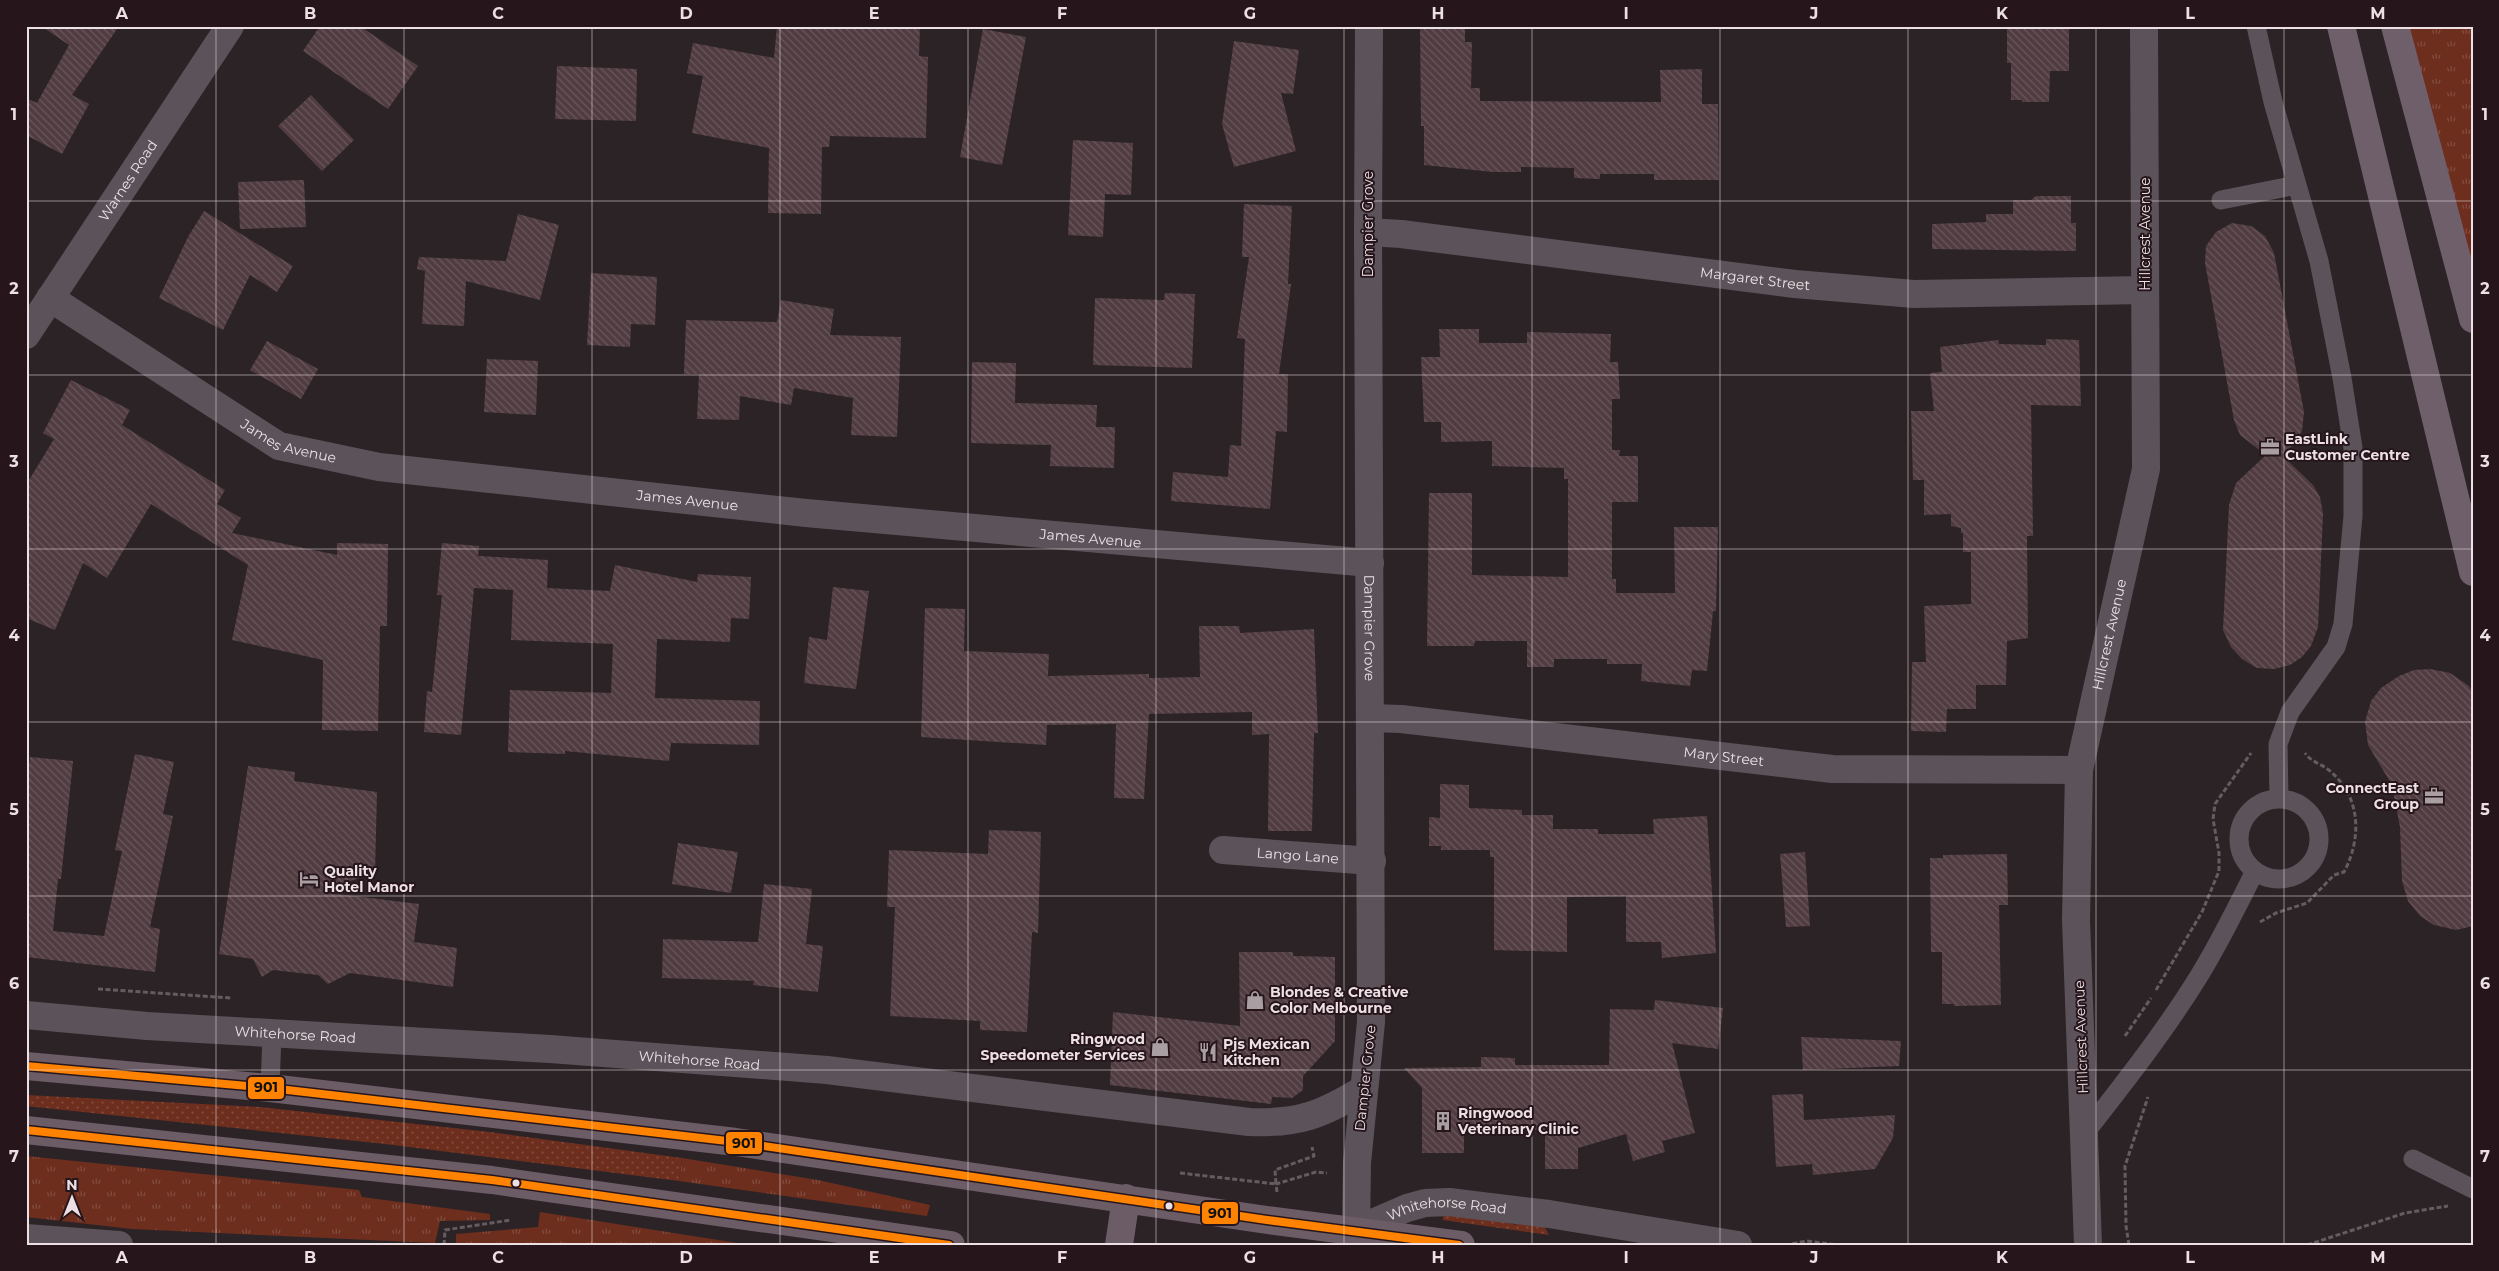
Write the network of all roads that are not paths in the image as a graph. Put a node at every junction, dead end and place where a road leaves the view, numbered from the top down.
1 (230, 26) edge
2 (1369, 26) edge
3 (2144, 26) edge
4 (2256, 26) edge
5 (2341, 26) edge
6 (2395, 26) edge
7 (2296, 186) junction
8 (2220, 200) dead end
9 (1368, 232) junction
10 (2145, 290) junction
11 (50, 298) junction
12 (2473, 319) edge
13 (26, 335) edge
14 (1370, 563) junction
15 (2473, 572) edge
16 (1370, 718) junction
17 (2080, 770) junction
18 (2279, 798) junction
19 (1223, 850) dead end
20 (1372, 861) junction
21 (2255, 871) junction
22 (26, 1015) edge
23 (272, 1034) junction
24 (26, 1066) edge
25 (270, 1088) junction
26 (1364, 1089) junction
27 (26, 1130) edge
28 (2085, 1133) junction
29 (2413, 1159) dead end
30 (2473, 1189) edge
31 (1126, 1198) junction
32 (1357, 1237) edge
33 (26, 1238) edge
34 (119, 1245) edge
35 (951, 1245) edge
36 (1119, 1245) edge
37 (1461, 1245) edge
38 (1738, 1245) edge
39 (2088, 1245) edge

1 - 11 street, Warnes Road
2 - 9 street, Dampier Grove
3 - 10 street, Hillcrest Avenue
4 - 7 lane
5 - 15 highway
6 - 12 highway
7 - 8 lane
7 - 18 lane
9 - 10 street, Margaret Street
9 - 14 street, Dampier Grove
10 - 17 street, Hillcrest Avenue
11 - 13 street, Warnes Road
11 - 14 street, James Avenue
14 - 16 street, Dampier Grove
16 - 17 street, Mary Street
16 - 20 street, Dampier Grove
17 - 28 street, Hillcrest Avenue
18 - 21 lane
18 - 21 lane
19 - 20 street, Lango Lane
20 - 26 street, Dampier Grove
21 - 28 lane
22 - 23 street, Whitehorse Road
23 - 25 lane
23 - 26 street, Whitehorse Road
24 - 25 highway, Whitehorse Road
25 - 31 highway, Whitehorse Road
26 - 32 street, Dampier Grove
27 - 35 highway
28 - 39 street, Hillcrest Avenue
29 - 30 lane
31 - 32 highway, Whitehorse Road
31 - 36 highway
32 - 37 highway
32 - 38 street, Whitehorse Road
33 - 34 street

